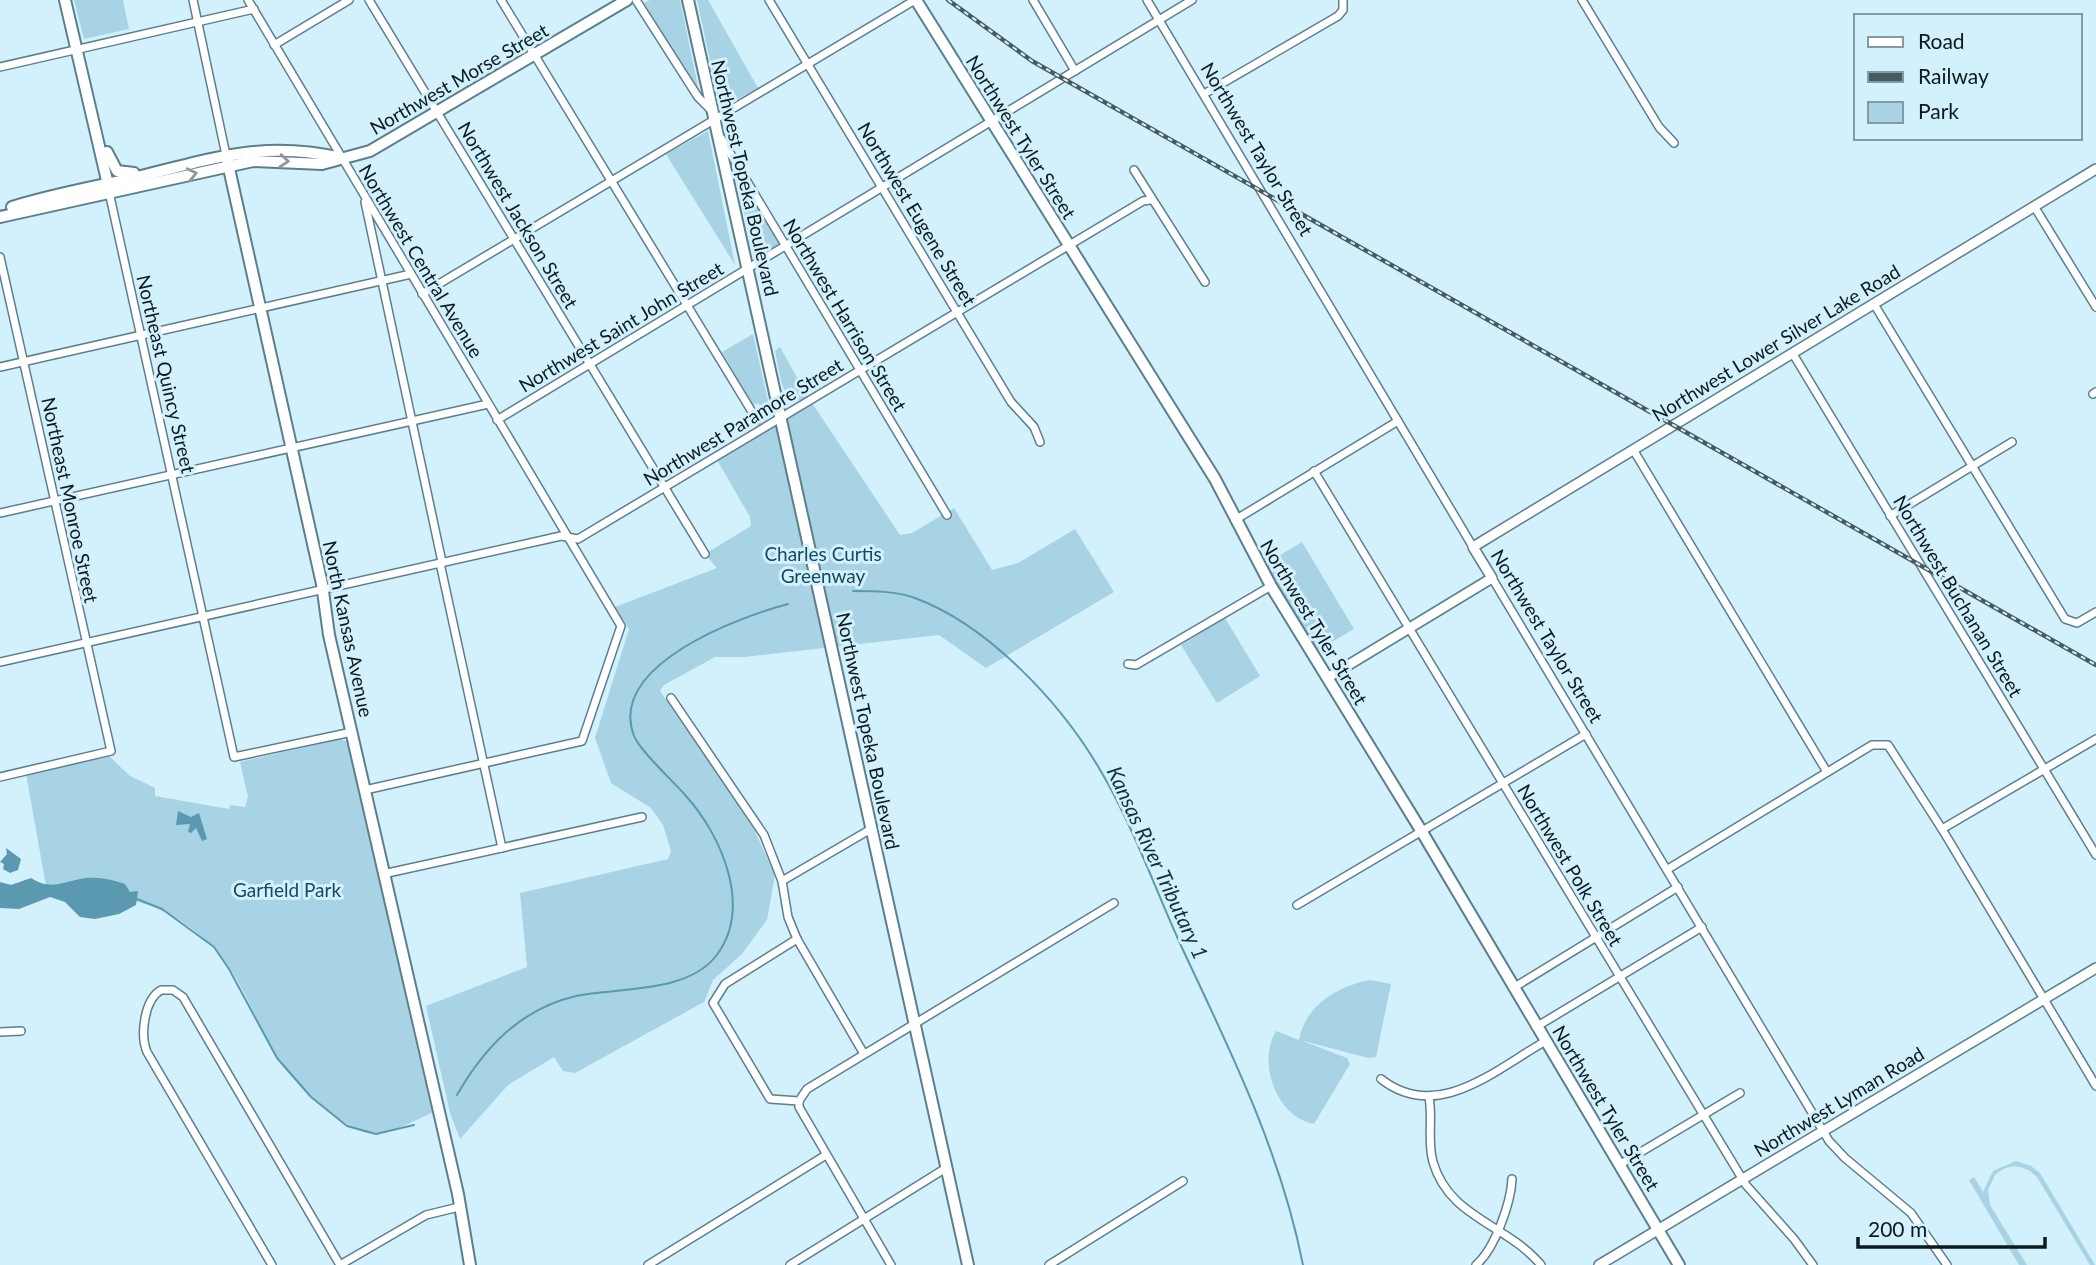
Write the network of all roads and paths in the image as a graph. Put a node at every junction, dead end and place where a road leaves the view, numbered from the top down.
1 (65, 0) edge
2 (192, 0) edge
3 (248, 0) edge
4 (349, 0) edge
5 (369, 0) edge
6 (501, 0) edge
7 (626, 0) edge
8 (636, 0) edge
9 (688, 0) edge
10 (769, 0) edge
11 (916, 0) edge
12 (1033, 0) edge
13 (1147, 0) edge
14 (1192, 0) edge
15 (1343, 0) edge
16 (1582, 0) edge
17 (254, 9) junction
18 (1158, 20) junction
19 (197, 23) junction
20 (274, 45) junction
21 (76, 50) junction
22 (534, 56) junction
23 (807, 63) junction
24 (0, 67) edge
25 (1075, 71) junction
26 (1204, 94) junction
27 (437, 113) junction
28 (713, 114) junction
29 (92, 118) junction
30 (992, 122) junction
31 (717, 131) junction
32 (1674, 143) dead end
33 (341, 158) junction
34 (227, 161) junction
35 (164, 169) junction
36 (2096, 169) edge
37 (1134, 170) dead end
38 (611, 180) junction
39 (108, 188) junction
40 (883, 188) junction
41 (364, 194) junction
42 (1150, 200) junction
43 (2035, 206) junction
44 (0, 212) edge
45 (0, 217) edge
46 (514, 239) junction
47 (785, 247) junction
48 (1069, 247) junction
49 (0, 257) edge
50 (748, 268) junction
51 (411, 274) junction
52 (380, 280) junction
53 (1205, 282) dead end
54 (422, 294) junction
55 (1874, 304) junction
56 (688, 305) junction
57 (2096, 307) edge
58 (259, 308) junction
59 (958, 312) junction
60 (140, 335) junction
61 (1793, 354) junction
62 (24, 362) junction
63 (589, 364) junction
64 (0, 367) edge
65 (861, 370) junction
66 (488, 404) junction
67 (781, 418) junction
68 (497, 419) junction
69 (757, 420) dead end
70 (411, 421) junction
71 (1398, 421) junction
72 (1040, 442) dead end
73 (2012, 442) dead end
74 (290, 449) junction
75 (1634, 451) junction
76 (1972, 465) junction
77 (1314, 471) junction
78 (171, 475) junction
79 (664, 488) junction
80 (55, 500) junction
81 (0, 513) edge
82 (947, 515) dead end
83 (1890, 516) junction
84 (1235, 521) junction
85 (569, 538) junction
86 (1473, 547) junction
87 (705, 554) dead end
88 (441, 563) junction
89 (1492, 578) junction
90 (1271, 586) junction
91 (322, 589) junction
92 (2096, 612) edge
93 (203, 616) junction
94 (1408, 628) junction
95 (85, 643) junction
96 (0, 662) edge
97 (1128, 664) dead end
98 (1327, 678) junction
99 (671, 698) dead end
100 (352, 732) junction
101 (1586, 734) junction
102 (2096, 739) edge
103 (483, 763) junction
104 (2045, 770) junction
105 (1827, 772) junction
106 (0, 777) edge
107 (1503, 783) junction
108 (365, 790) junction
109 (642, 817) dead end
110 (872, 829) junction
111 (1942, 829) junction
112 (1422, 832) junction
113 (502, 848) junction
114 (2096, 855) edge
115 (1668, 869) junction
116 (383, 874) junction
117 (782, 881) junction
118 (1678, 887) junction
119 (1114, 903) dead end
120 (1297, 905) dead end
121 (1702, 927) junction
122 (1595, 938) junction
123 (797, 939) junction
124 (2096, 968) edge
125 (1620, 977) junction
126 (1513, 988) junction
127 (2044, 999) junction
128 (914, 1024) junction
129 (1536, 1027) junction
130 (21, 1031) dead end
131 (0, 1032) edge
132 (1545, 1042) junction
133 (864, 1054) junction
134 (1381, 1079) dead end
135 (2096, 1086) edge
136 (1740, 1093) dead end
137 (1429, 1097) junction
138 (799, 1101) junction
139 (1703, 1115) junction
140 (1823, 1130) junction
141 (826, 1155) junction
142 (1619, 1165) junction
143 (946, 1168) junction
144 (1512, 1179) dead end
145 (1743, 1179) junction
146 (1183, 1181) dead end
147 (459, 1207) junction
148 (864, 1219) junction
149 (1498, 1230) junction
150 (1657, 1231) junction
151 (272, 1265) edge
152 (340, 1265) edge
153 (470, 1265) edge
154 (648, 1265) edge
155 (790, 1265) edge
156 (891, 1265) edge
157 (968, 1265) edge
158 (1049, 1265) edge
159 (1476, 1265) edge
160 (1541, 1265) edge
161 (1600, 1265) edge
162 (1679, 1265) edge
163 (1813, 1265) edge
164 (1947, 1265) edge

1 - 21 main road, Northeast Quincy Street
2 - 19 street, North Kansas Avenue
3 - 17 street, Northwest Central Avenue
4 - 20 street
5 - 27 street, Northwest Jackson Street
6 - 22 street
7 - 22 main road, Northwest Morse Street
8 - 28 street
9 - 28 main road, Northwest Topeka Boulevard
10 - 23 street, Northwest Eugene Street
11 - 23 street
11 - 30 main road, Northwest Tyler Street
12 - 25 street
13 - 18 street, Northwest Taylor Street
14 - 18 street, Northwest Saint John Street
15 - 26 street
16 - 32 street
17 - 19 street
17 - 20 street, Northwest Central Avenue
18 - 25 street, Northwest Saint John Street
18 - 26 street, Northwest Taylor Street
19 - 21 street
19 - 34 street, North Kansas Avenue
20 - 33 street, Northwest Central Avenue
21 - 24 street
21 - 29 main road, Northeast Quincy Street
22 - 27 main road, Northwest Morse Street
22 - 38 street
23 - 28 street
23 - 40 street, Northwest Eugene Street
25 - 30 street, Northwest Saint John Street
26 - 71 street, Northwest Taylor Street
27 - 33 main road, Northwest Morse Street
27 - 46 street, Northwest Jackson Street
28 - 31 main road, Northwest Topeka Boulevard
28 - 38 street
29 - 35 main road
29 - 39 main road, Northeast Quincy Street
30 - 40 street, Northwest Saint John Street
30 - 48 main road, Northwest Tyler Street
31 - 47 street, Northwest Harrison Street
31 - 50 main road, Northwest Topeka Boulevard
33 - 34 main road, Northwest Morse Street
33 - 41 street, Northwest Central Avenue
34 - 35 main road
39 -> 34 main road
34 - 58 main road, North Kansas Avenue
35 - 39 main road
36 - 43 street, Northwest Lower Silver Lake Road
37 - 42 street
38 - 46 street
38 - 56 street
39 - 44 main road
39 - 45 main road
39 - 60 street, Northeast Quincy Street
40 - 47 street, Northwest Saint John Street
40 - 59 street, Northwest Eugene Street
41 - 51 street, Northwest Central Avenue
41 - 52 street
42 - 48 street, Northwest Paramore Street
42 - 53 street
43 - 55 street, Northwest Lower Silver Lake Road
43 - 57 street
46 - 54 street
46 - 63 street, Northwest Jackson Street
47 - 50 street, Northwest Saint John Street
47 - 65 street, Northwest Harrison Street
48 - 59 street, Northwest Paramore Street
48 - 84 main road, Northwest Tyler Street
49 - 62 street, Northeast Monroe Street
50 - 56 street, Northwest Saint John Street
50 - 67 main road, Northwest Topeka Boulevard
51 - 52 street
51 - 54 street, Northwest Central Avenue
52 - 58 street
52 - 70 street
54 - 66 street, Northwest Central Avenue
55 - 61 street, Northwest Lower Silver Lake Road
55 - 76 street
56 - 63 street, Northwest Saint John Street
56 - 69 street
58 - 60 street
58 - 74 main road, North Kansas Avenue
59 - 65 street, Northwest Paramore Street
59 - 72 street, Northwest Eugene Street
60 - 62 street
60 - 78 street, Northeast Quincy Street
61 - 75 street, Northwest Lower Silver Lake Road
61 - 83 street, Northwest Buchanan Street
62 - 64 street
62 - 80 street, Northeast Monroe Street
63 - 68 street, Northwest Saint John Street
63 - 79 street, Northwest Jackson Street
65 - 67 street, Northwest Paramore Street
65 - 82 street, Northwest Harrison Street
66 - 68 street, Northwest Central Avenue
66 - 70 street
67 - 79 street, Northwest Paramore Street
67 - 110 main road, Northwest Topeka Boulevard
68 - 85 street, Northwest Central Avenue
70 - 74 street
70 - 88 street
71 - 77 street
71 - 86 street, Northwest Taylor Street
73 - 76 street
74 - 78 street
74 - 91 main road, North Kansas Avenue
75 - 86 street, Northwest Lower Silver Lake Road
75 - 105 street
76 - 83 street
76 - 92 street
77 - 84 street
77 - 94 street, Northwest Polk Street
78 - 80 street
78 - 93 street, Northeast Quincy Street
79 - 85 street, Northwest Paramore Street
79 - 87 street, Northwest Jackson Street
80 - 81 street
80 - 95 street, Northeast Monroe Street
83 - 104 street, Northwest Buchanan Street
84 - 90 main road, Northwest Tyler Street
85 - 88 street, Northwest Paramore Street
85 - 103 street, Northwest Central Avenue
86 - 89 street, Northwest Taylor Street
88 - 91 street, Northwest Paramore Street
88 - 103 street
89 - 94 street
89 - 101 street, Northwest Taylor Street
90 - 97 street
90 - 98 main road, Northwest Tyler Street
91 - 93 street, Northwest Paramore Street
91 - 100 main road, North Kansas Avenue
93 - 95 street, Northwest Paramore Street
93 - 100 street, Northeast Quincy Street
94 - 98 street
94 - 107 street, Northwest Polk Street
95 - 96 street, Northwest Paramore Street
95 - 106 street, Northeast Monroe Street
98 - 112 main road, Northwest Tyler Street
99 - 117 street
100 - 108 main road, North Kansas Avenue
101 - 107 street
101 - 115 street, Northwest Taylor Street
102 - 104 street
103 - 108 street
103 - 113 street
104 - 111 street
104 - 114 street, Northwest Buchanan Street
105 - 111 street
105 - 115 street
107 - 112 street
107 - 122 street, Northwest Polk Street
108 - 116 main road, North Kansas Avenue
109 - 113 street
110 - 117 street
110 - 128 main road, Northwest Topeka Boulevard
111 - 127 street
112 - 120 street
112 - 126 main road, Northwest Tyler Street
113 - 116 street
115 - 118 street, Northwest Taylor Street
116 - 147 main road, North Kansas Avenue
117 - 123 street
118 - 121 street, Northwest Taylor Street
118 - 122 street
119 - 128 street
121 - 125 street
121 - 140 street, Northwest Taylor Street
122 - 125 street, Northwest Polk Street
122 - 126 street
123 - 133 street
123 - 138 street
124 - 127 street, Northwest Lyman Road
125 - 129 street
125 - 139 street, Northwest Polk Street
126 - 129 main road, Northwest Tyler Street
127 - 135 street
127 - 140 street, Northwest Lyman Road
128 - 133 street
128 - 143 main road, Northwest Topeka Boulevard
129 - 132 main road, Northwest Tyler Street
130 - 131 street
132 - 137 street
132 - 142 main road, Northwest Tyler Street
133 - 138 street
134 - 137 street
136 - 139 street
137 - 149 street
138 - 141 street
139 - 142 street
139 - 145 street, Northwest Polk Street
140 - 145 street, Northwest Lyman Road
140 - 164 street, Northwest Taylor Street
141 - 148 street
141 - 154 street
142 - 150 main road, Northwest Tyler Street
143 - 148 street
143 - 157 main road, Northwest Topeka Boulevard
144 - 149 street
145 - 150 street, Northwest Lyman Road
145 - 163 street, Northwest Polk Street
146 - 158 street
147 - 152 street
147 - 153 main road, North Kansas Avenue
148 - 155 street
148 - 156 street
149 - 159 street
149 - 160 street
150 - 161 street, Northwest Lyman Road
150 - 162 main road, Northwest Tyler Street
151 - 152 street

